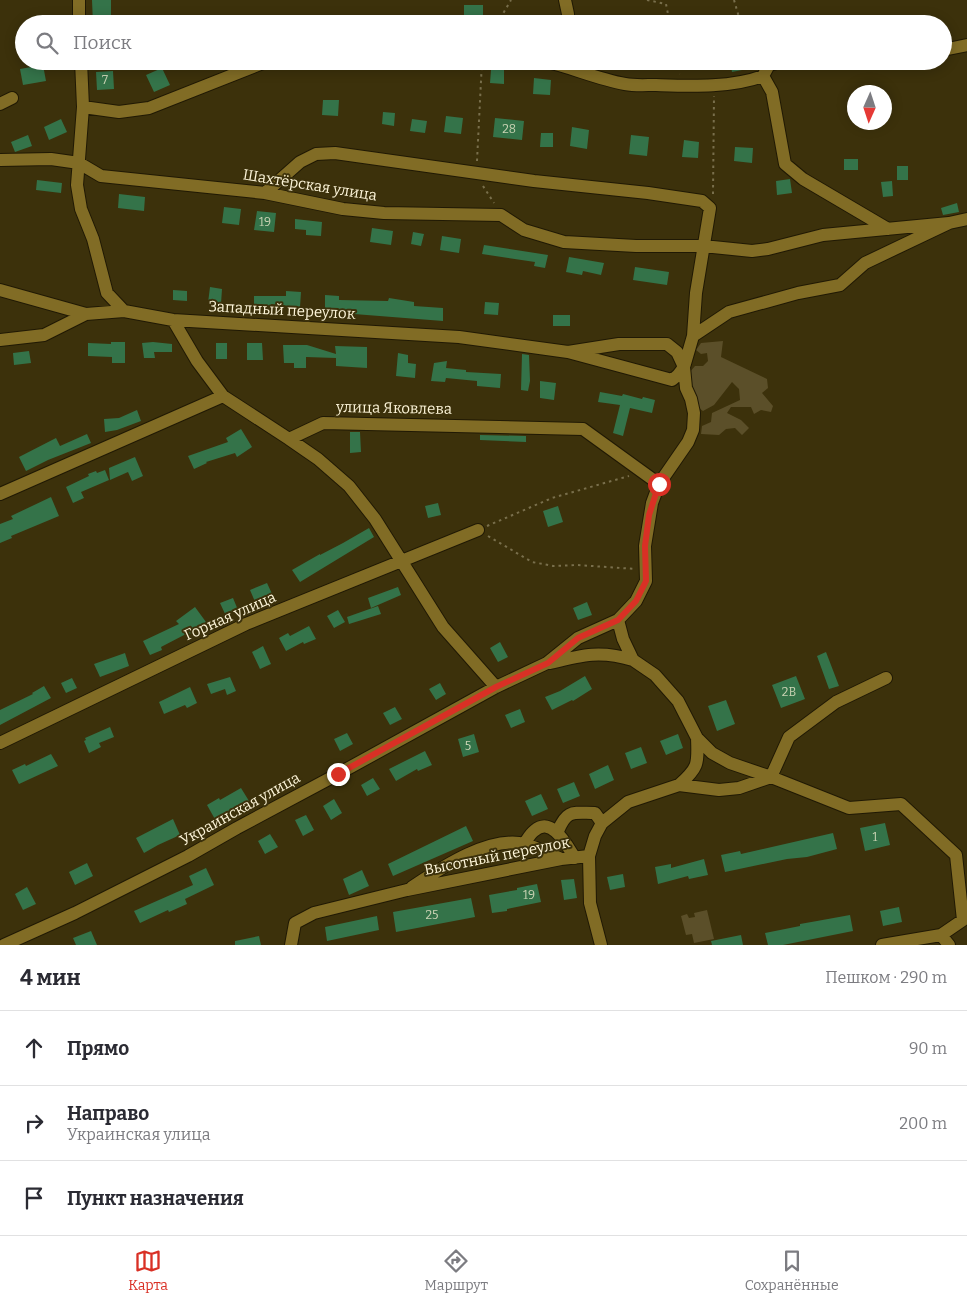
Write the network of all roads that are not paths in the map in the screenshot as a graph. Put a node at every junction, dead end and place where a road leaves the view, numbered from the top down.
1 (79, 0) edge
2 (565, 0) edge
3 (79, 15) edge
4 (568, 15) edge
5 (967, 45) edge
6 (952, 48) edge
7 (81, 70) edge
8 (245, 70) edge
9 (583, 70) edge
10 (766, 70) edge
11 (763, 76) junction
12 (83, 107) junction
13 (0, 160) edge
14 (79, 163) junction
15 (265, 193) junction
16 (966, 219) edge
17 (949, 223) junction
18 (888, 229) junction
19 (703, 246) junction
20 (0, 290) edge
21 (124, 311) junction
22 (86, 314) junction
23 (173, 320) junction
24 (693, 336) junction
25 (0, 340) edge
26 (568, 352) junction
27 (684, 367) junction
28 (672, 380) junction
29 (686, 388) junction
30 (223, 396) junction
31 (289, 439) junction
32 (659, 484) junction
33 (0, 494) edge
34 (478, 530) road end
35 (402, 561) junction
36 (618, 620) junction
37 (633, 660) junction
38 (548, 663) junction
39 (886, 678) dead end
40 (496, 687) junction
41 (697, 738) junction
42 (0, 742) edge
43 (771, 777) junction
44 (679, 785) junction
45 (602, 823) junction
46 (558, 831) junction
47 (524, 844) junction
48 (589, 856) junction
49 (575, 858) junction
50 (561, 859) junction
51 (407, 890) junction
52 (945, 940) edge
53 (4, 945) edge
54 (291, 945) edge
55 (601, 945) edge
56 (882, 945) edge

1 - 3 street
2 - 4 street
5 - 6 street
7 - 12 street
8 - 12 street
9 - 11 street
10 - 11 street
11 - 18 street
12 - 14 street
13 - 14 street, Шахтёрская улица
14 - 15 street, Шахтёрская улица
14 - 21 street
15 - 19 street, Шахтёрская улица
15 - 19 street
16 - 17 street
17 - 18 street
17 - 24 street
18 - 19 street
19 - 24 street
20 - 22 street
21 - 22 street, Западный переулок
21 - 23 street, Западный переулок
22 - 25 street, Западный переулок
23 - 26 street, Западный переулок
23 - 30 street
24 - 27 street
26 - 27 street, Западный переулок
26 - 28 street, Западный переулок
27 - 28 street
27 - 29 street
28 - 29 street, Западный переулок
29 - 32 street
30 - 31 street
30 - 33 street
31 - 32 street, улица Яковлева
31 - 35 street
32 - 36 street
34 - 35 street, Горная улица
35 - 40 street
35 - 42 street, Горная улица
36 - 37 street
36 - 38 street, Украинская улица
37 - 38 street
37 - 41 street
38 - 40 street, Украинская улица
39 - 43 street
40 - 53 street, Украинская улица
41 - 43 street
41 - 44 street
43 - 44 street, Высотный переулок
43 - 52 street
44 - 45 street, Высотный переулок
45 - 46 street
45 - 48 street, Высотный переулок
46 - 47 street
46 - 49 street
47 - 50 street
47 - 51 street
48 - 49 street, Высотный переулок
48 - 55 street
49 - 50 street, Высотный переулок
50 - 51 street, Высотный переулок
51 - 54 street, Высотный переулок
52 - 56 street

